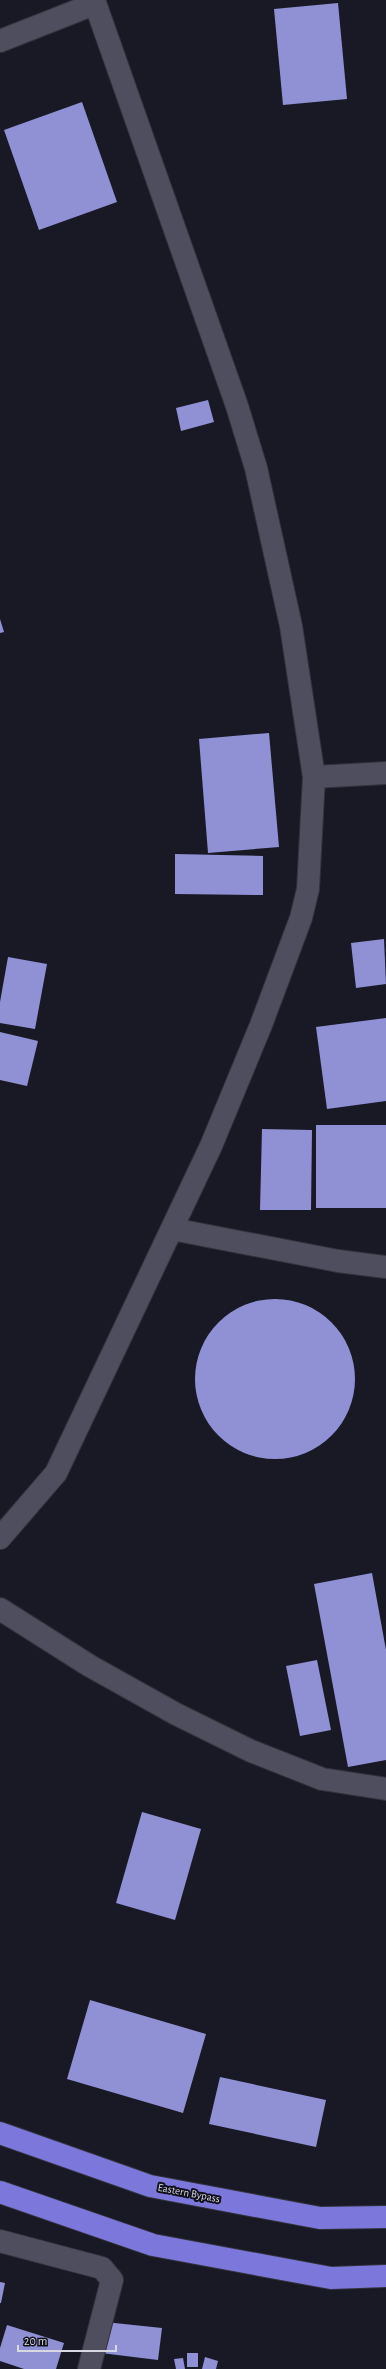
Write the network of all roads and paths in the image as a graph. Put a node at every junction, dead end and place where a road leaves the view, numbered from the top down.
1 (94, 2) edge
2 (0, 41) edge
3 (386, 773) edge
4 (314, 777) junction
5 (172, 1229) junction
6 (386, 1267) edge
7 (0, 1538) edge
8 (0, 1609) edge
9 (386, 1789) edge
10 (0, 2133) edge
11 (0, 2192) edge
12 (386, 2217) edge
13 (0, 2241) edge
14 (386, 2276) edge
15 (89, 2369) edge

1 - 2 street
1 - 4 street
3 - 4 street
4 - 5 street
5 - 6 street
5 - 7 street
8 - 9 street
10 - 12 highway, Eastern Bypass
11 - 14 highway
13 - 15 street

